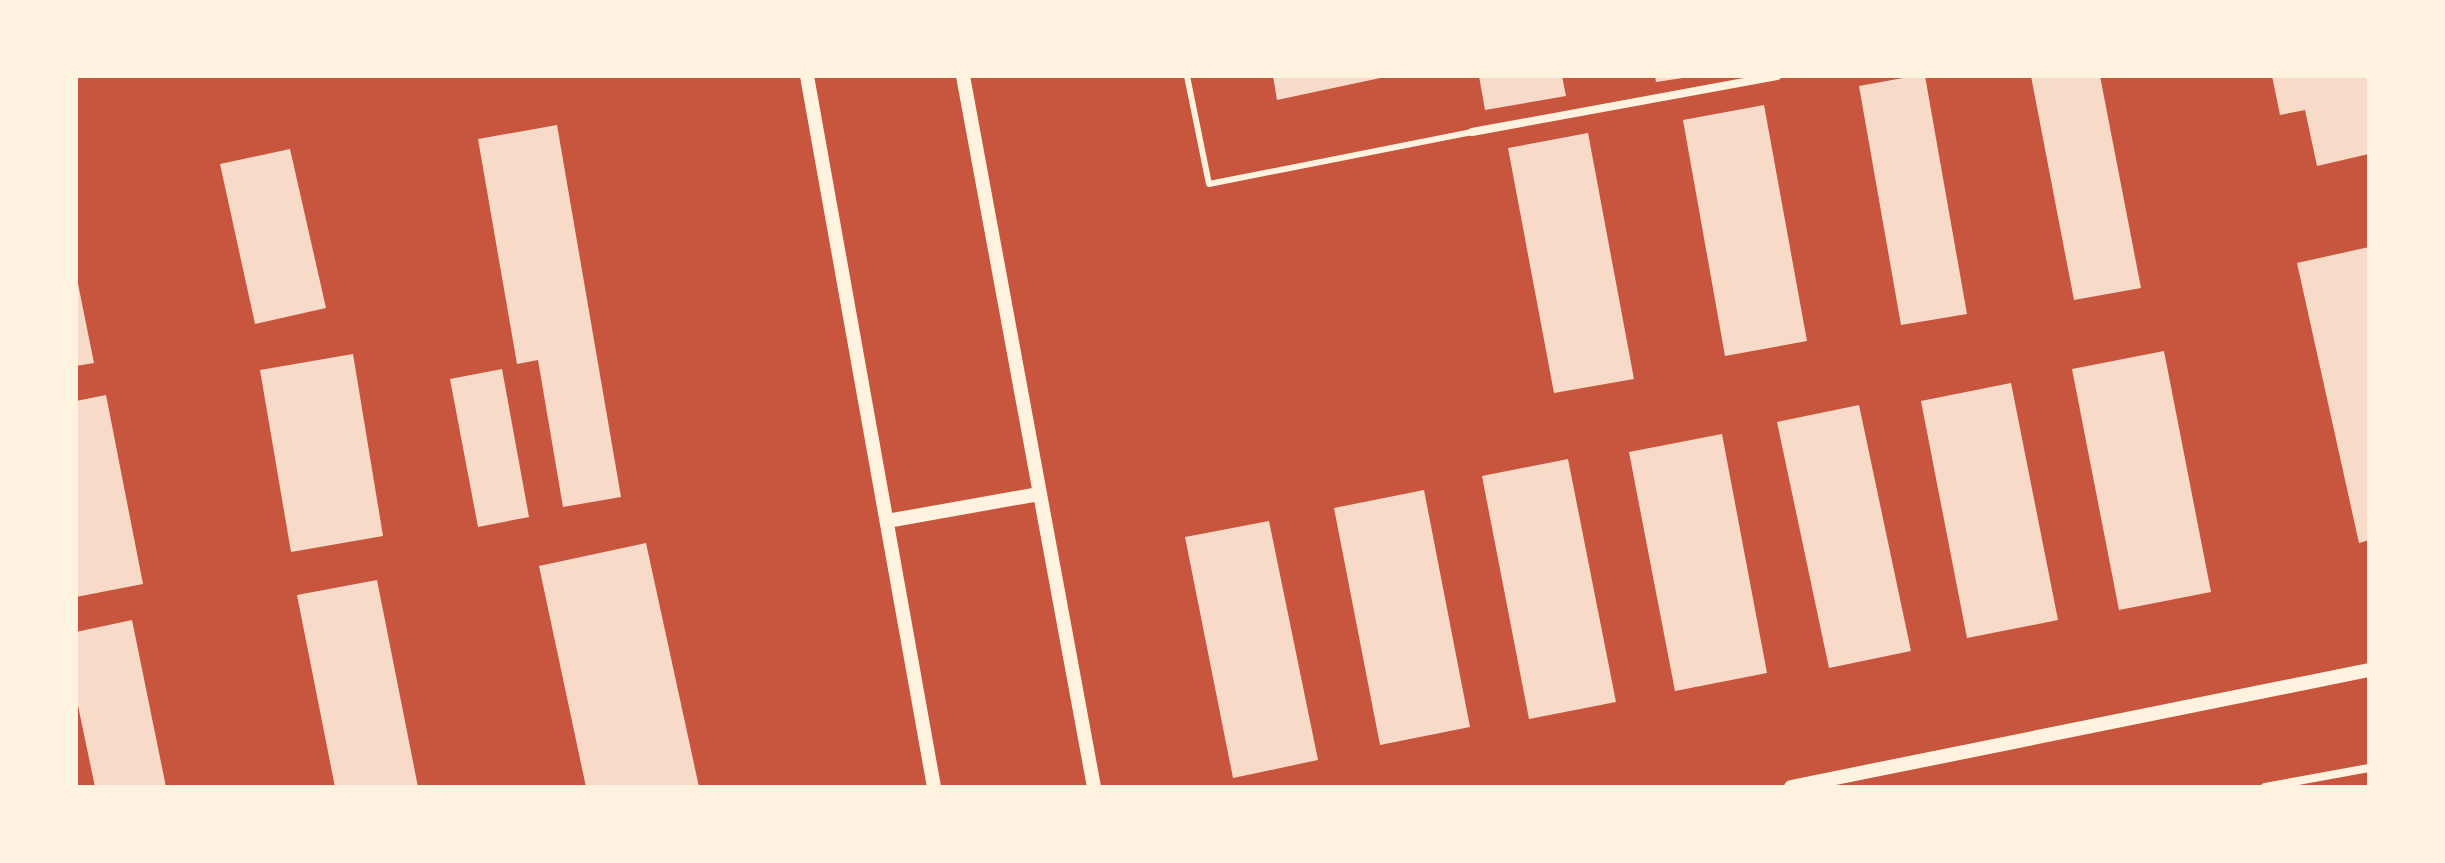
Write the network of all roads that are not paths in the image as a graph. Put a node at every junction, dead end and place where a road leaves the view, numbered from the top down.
1 (807, 76) edge
2 (963, 76) edge
3 (1187, 76) edge
4 (1778, 76) edge
5 (1472, 132) joint
6 (1039, 494) junction
7 (887, 521) junction
8 (2369, 670) edge
9 (2369, 768) edge
10 (934, 787) edge
11 (1094, 787) edge
12 (1791, 787) edge
13 (2265, 787) edge

1 - 7 street
2 - 6 street
3 - 5 lane
4 - 5 street
6 - 7 street
6 - 11 street
7 - 10 street
8 - 12 street
9 - 13 street

